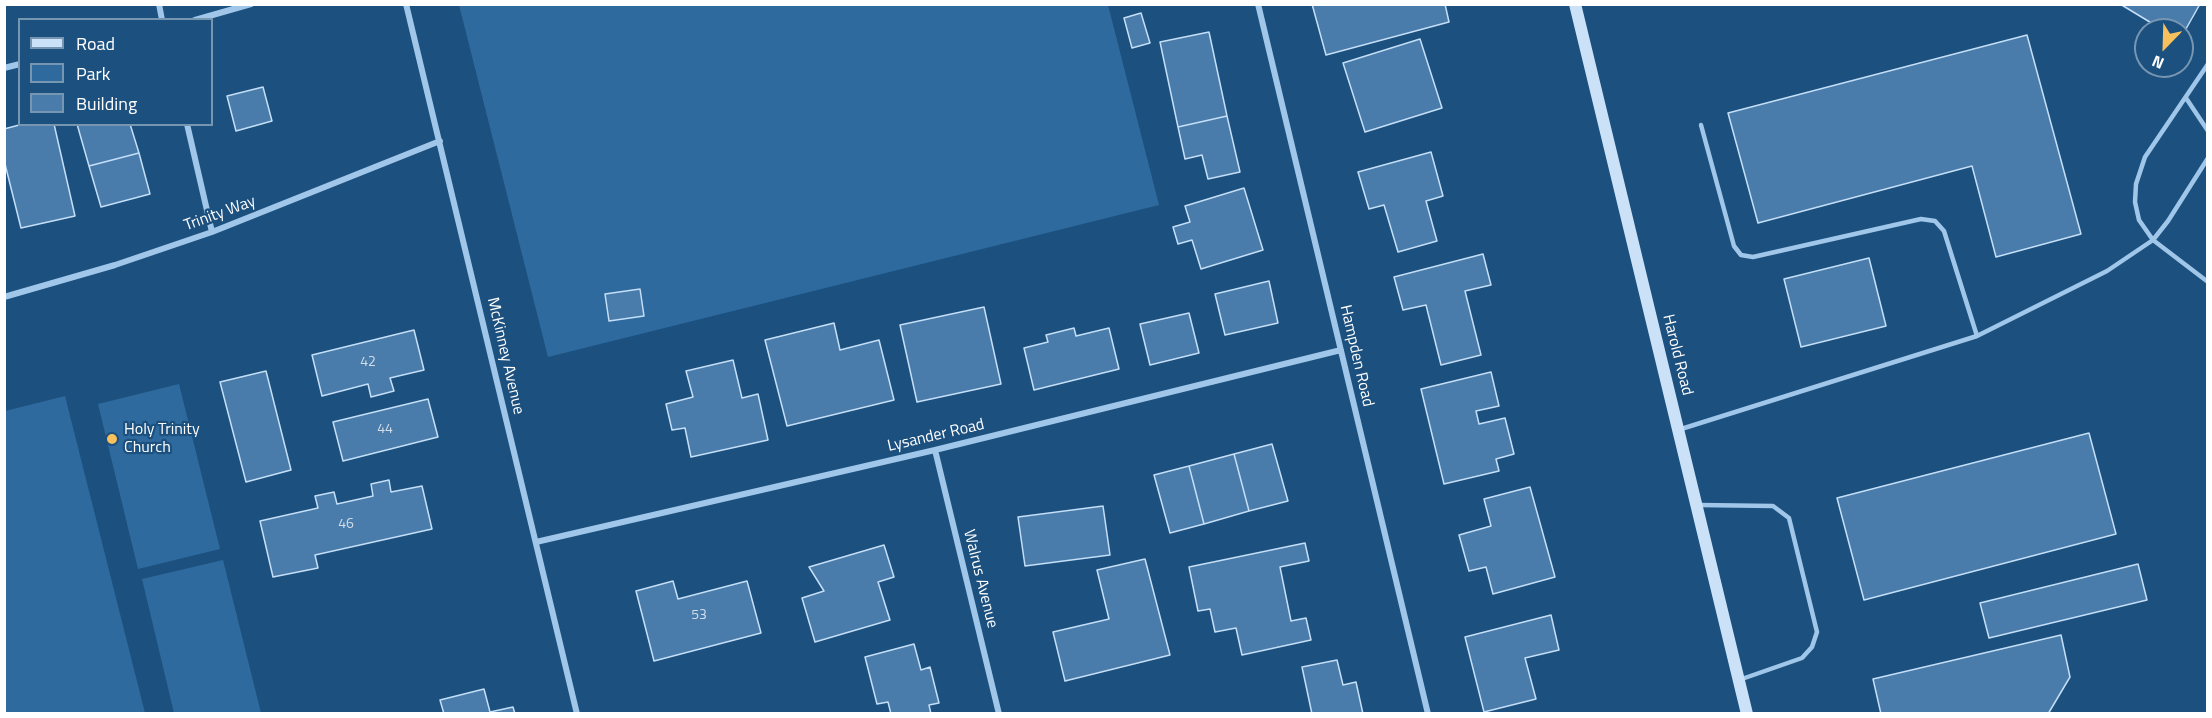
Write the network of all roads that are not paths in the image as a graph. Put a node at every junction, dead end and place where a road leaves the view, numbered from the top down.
1 (251, 4) edge
2 (406, 4) edge
3 (1258, 4) edge
4 (1575, 4) edge
5 (202, 18) edge
6 (2208, 64) edge
7 (2186, 98) junction
8 (1701, 125) dead end
9 (187, 126) edge
10 (2208, 131) edge
11 (440, 141) junction
12 (2208, 158) edge
13 (212, 232) junction
14 (2152, 240) junction
15 (2208, 282) edge
16 (4, 297) edge
17 (1977, 336) junction
18 (1341, 350) junction
19 (1678, 430) junction
20 (935, 450) junction
21 (1697, 505) junction
22 (536, 542) junction
23 (1739, 680) junction
24 (577, 714) edge
25 (999, 714) edge
26 (1428, 714) edge
27 (1747, 714) edge

1 - 5 street
2 - 11 street, McKinney Avenue
3 - 18 street, Hampden Road
4 - 19 main road, Harold Road
6 - 7 lane
7 - 10 lane
7 - 14 lane
8 - 17 lane
9 - 13 street
11 - 13 street, Trinity Way
11 - 22 street, McKinney Avenue
12 - 14 lane
13 - 16 street, Trinity Way
14 - 15 lane
14 - 17 lane
17 - 19 lane
18 - 20 street, Lysander Road
18 - 26 street, Hampden Road
19 - 21 main road, Harold Road
20 - 22 street, Lysander Road
20 - 25 street, Walrus Avenue
21 - 23 main road, Harold Road
21 - 23 lane
22 - 24 street, McKinney Avenue
23 - 27 main road, Harold Road

